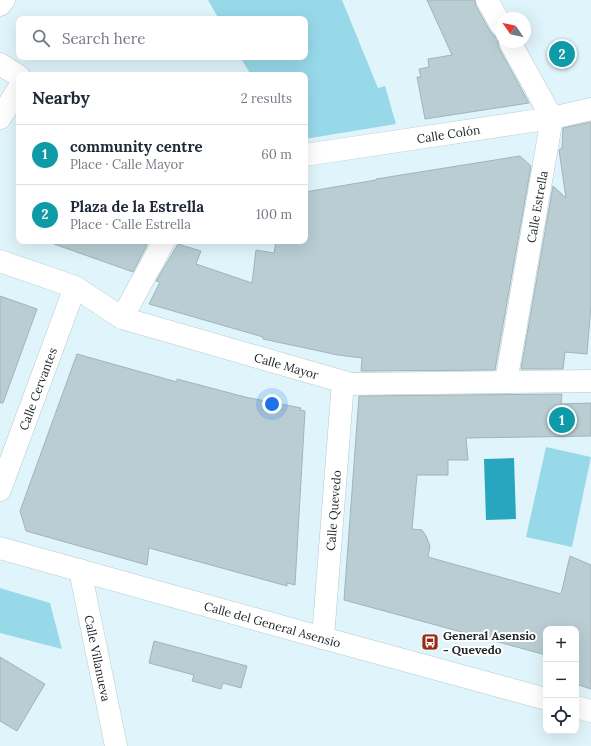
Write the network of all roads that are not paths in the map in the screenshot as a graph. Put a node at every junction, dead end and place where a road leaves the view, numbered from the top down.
1 (4, 0) edge
2 (487, 0) edge
3 (0, 4) edge
4 (495, 14) edge
5 (513, 48) edge
6 (0, 64) edge
7 (16, 74) edge
8 (16, 93) edge
9 (591, 108) edge
10 (0, 118) edge
11 (552, 118) junction
12 (308, 155) edge
13 (162, 244) edge
14 (0, 261) edge
15 (75, 287) junction
16 (122, 318) junction
17 (591, 381) edge
18 (342, 382) junction
19 (506, 382) junction
20 (0, 490) edge
21 (0, 548) edge
22 (80, 570) junction
23 (323, 638) junction
24 (543, 698) edge
25 (579, 708) edge
26 (591, 711) edge
27 (116, 746) edge

1 - 3 street
2 - 4 street
5 - 11 street
6 - 7 street
8 - 10 street
9 - 11 street, Calle Colón
11 - 12 street, Calle Colón
11 - 19 street, Calle Estrella
13 - 16 street
14 - 15 street, Calle Mayor
15 - 16 street, Calle Mayor
15 - 20 street, Calle Cervantes
16 - 18 street, Calle Mayor
17 - 19 street, Calle Mayor
18 - 19 street, Calle Mayor
18 - 23 street, Calle Quevedo
21 - 22 street, Calle del General Asensio
22 - 23 street, Calle del General Asensio
22 - 27 street, Calle Villanueva
23 - 24 street, Calle del General Asensio
25 - 26 street

